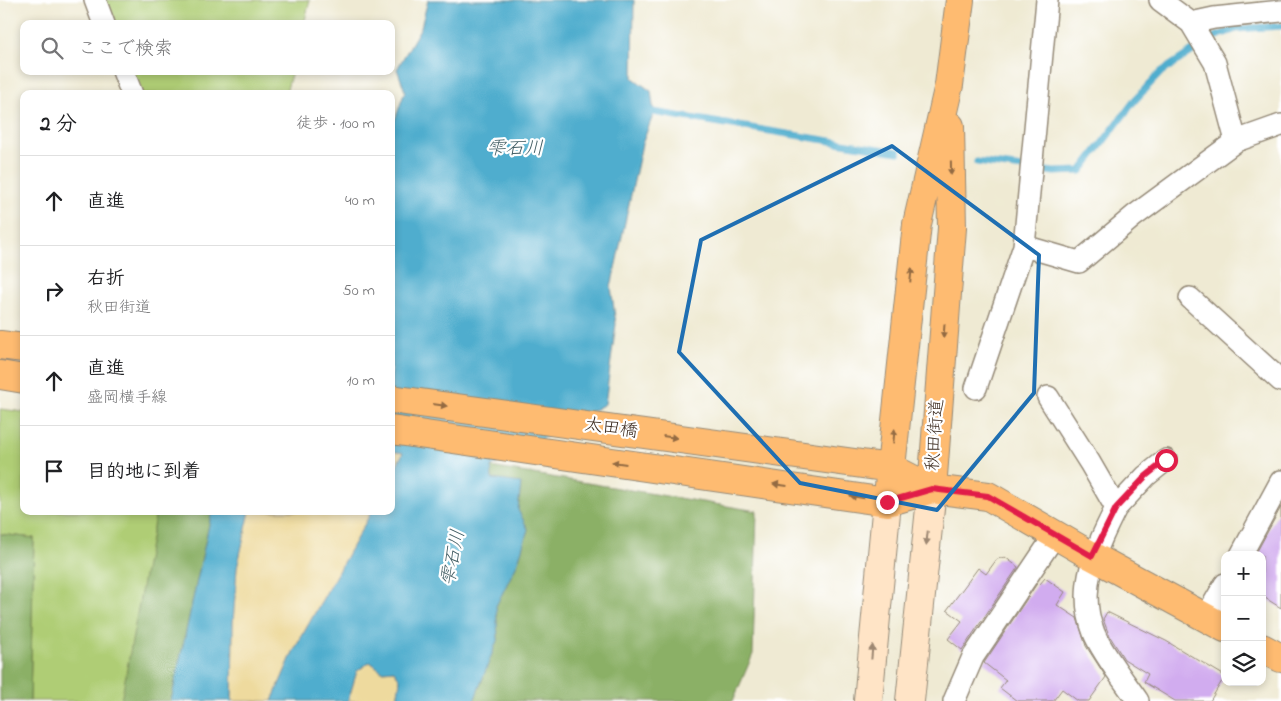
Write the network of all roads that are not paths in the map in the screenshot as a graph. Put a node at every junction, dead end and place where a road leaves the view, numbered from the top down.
1 (95, 0) edge
2 (960, 0) edge
3 (1046, 0) edge
4 (1160, 0) edge
5 (1281, 11) edge
6 (102, 20) edge
7 (1195, 30) junction
8 (125, 75) edge
9 (949, 85) junction
10 (130, 90) edge
11 (1281, 125) edge
12 (1236, 141) junction
13 (1024, 246) junction
14 (1190, 298) dead end
15 (0, 345) edge
16 (20, 348) edge
17 (0, 375) edge
18 (20, 378) edge
19 (1281, 381) edge
20 (976, 388) dead end
21 (1048, 397) dead end
22 (395, 399) edge
23 (395, 431) edge
24 (1166, 460) dead end
25 (891, 468) junction
26 (1281, 481) edge
27 (932, 489) junction
28 (887, 502) junction
29 (1116, 508) junction
30 (1055, 535) junction
31 (1242, 551) edge
32 (1092, 556) junction
33 (1222, 596) edge
34 (1215, 622) edge
35 (1266, 650) edge
36 (1281, 658) edge
37 (868, 701) edge
38 (910, 701) edge
39 (954, 701) edge
40 (1138, 701) edge

1 - 6 street
2 - 9 main road, 秋田街道
3 - 13 street
4 - 7 street
5 - 7 street
7 - 12 street
8 - 10 street
25 -> 9 main road, 秋田街道
9 -> 27 main road, 秋田街道
11 - 12 street
12 - 13 street
13 - 20 street
14 - 19 street
15 - 16 main road
17 - 18 main road
21 - 29 street
22 -> 25 main road, 太田橋
28 -> 23 main road, 太田橋
24 - 29 street
25 - 27 main road, 太田橋
25 - 28 main road, 秋田街道
26 - 31 street
27 - 28 main road
27 - 30 main road, 秋田街道
27 -> 38 street
37 -> 28 street
29 - 32 street
30 - 32 main road, 秋田街道
30 - 39 street
32 - 34 main road, 秋田街道
32 - 40 street
33 - 34 street
35 - 36 main road

